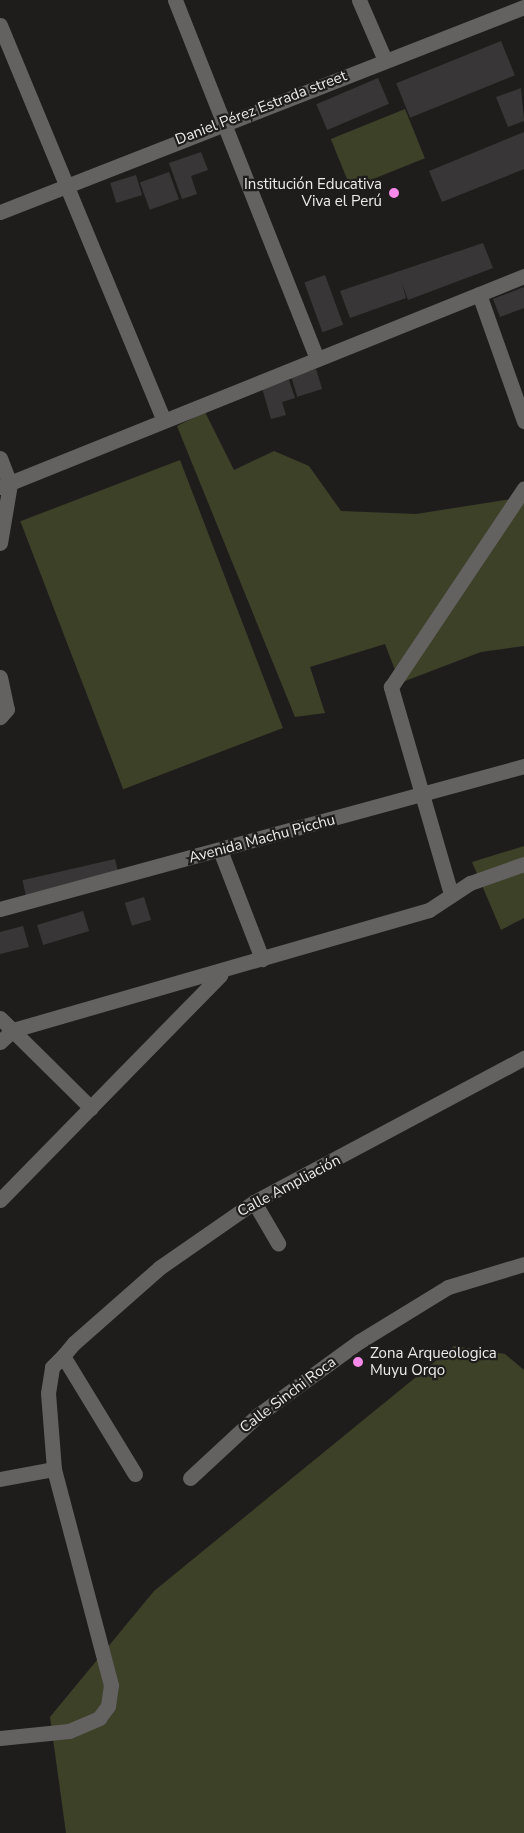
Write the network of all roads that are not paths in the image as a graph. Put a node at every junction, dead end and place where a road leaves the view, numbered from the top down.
1 (174, 0) edge
2 (359, 0) edge
3 (524, 8) edge
4 (0, 25) edge
5 (386, 60) junction
6 (226, 121) junction
7 (65, 184) junction
8 (0, 212) edge
9 (524, 276) edge
10 (479, 294) junction
11 (317, 359) junction
12 (163, 418) junction
13 (524, 420) edge
14 (0, 458) edge
15 (5, 485) edge
16 (524, 488) edge
17 (0, 543) edge
18 (0, 677) edge
19 (4, 713) edge
20 (524, 766) edge
21 (422, 796) junction
22 (220, 850) junction
23 (524, 864) edge
24 (451, 894) junction
25 (0, 909) edge
26 (262, 959) junction
27 (222, 974) junction
28 (0, 1018) edge
29 (13, 1030) junction
30 (0, 1042) edge
31 (524, 1058) edge
32 (91, 1108) junction
33 (0, 1200) edge
34 (254, 1202) junction
35 (278, 1243) dead end
36 (524, 1264) edge
37 (63, 1356) junction
38 (54, 1469) junction
39 (135, 1474) dead end
40 (189, 1478) dead end
41 (0, 1479) edge
42 (0, 1738) edge

1 - 6 street
2 - 5 street
3 - 5 street, Daniel Pérez Estrada street
4 - 7 street
5 - 6 street, Daniel Pérez Estrada street
6 - 7 street, Daniel Pérez Estrada street
6 - 11 street
7 - 8 street, Daniel Pérez Estrada street
7 - 12 street
9 - 10 street
10 - 11 street
10 - 13 street
11 - 12 street
12 - 15 street
14 - 15 street
15 - 17 street
16 - 21 street
18 - 19 street
20 - 21 street, Avenida Machu Picchu
21 - 22 street, Avenida Machu Picchu
21 - 24 street
22 - 25 street, Avenida Machu Picchu
22 - 26 street
23 - 24 street
24 - 26 street
26 - 27 street
27 - 29 street
27 - 32 street
28 - 29 street
29 - 30 street
29 - 32 street
31 - 34 street, Calle Ampliación
32 - 33 street
34 - 35 street
34 - 37 street, Calle Ampliación
36 - 40 street, Calle Sinchi Roca
37 - 38 street, Calle Ampliación
37 - 39 street
38 - 41 street
38 - 42 street, Calle Ampliación

